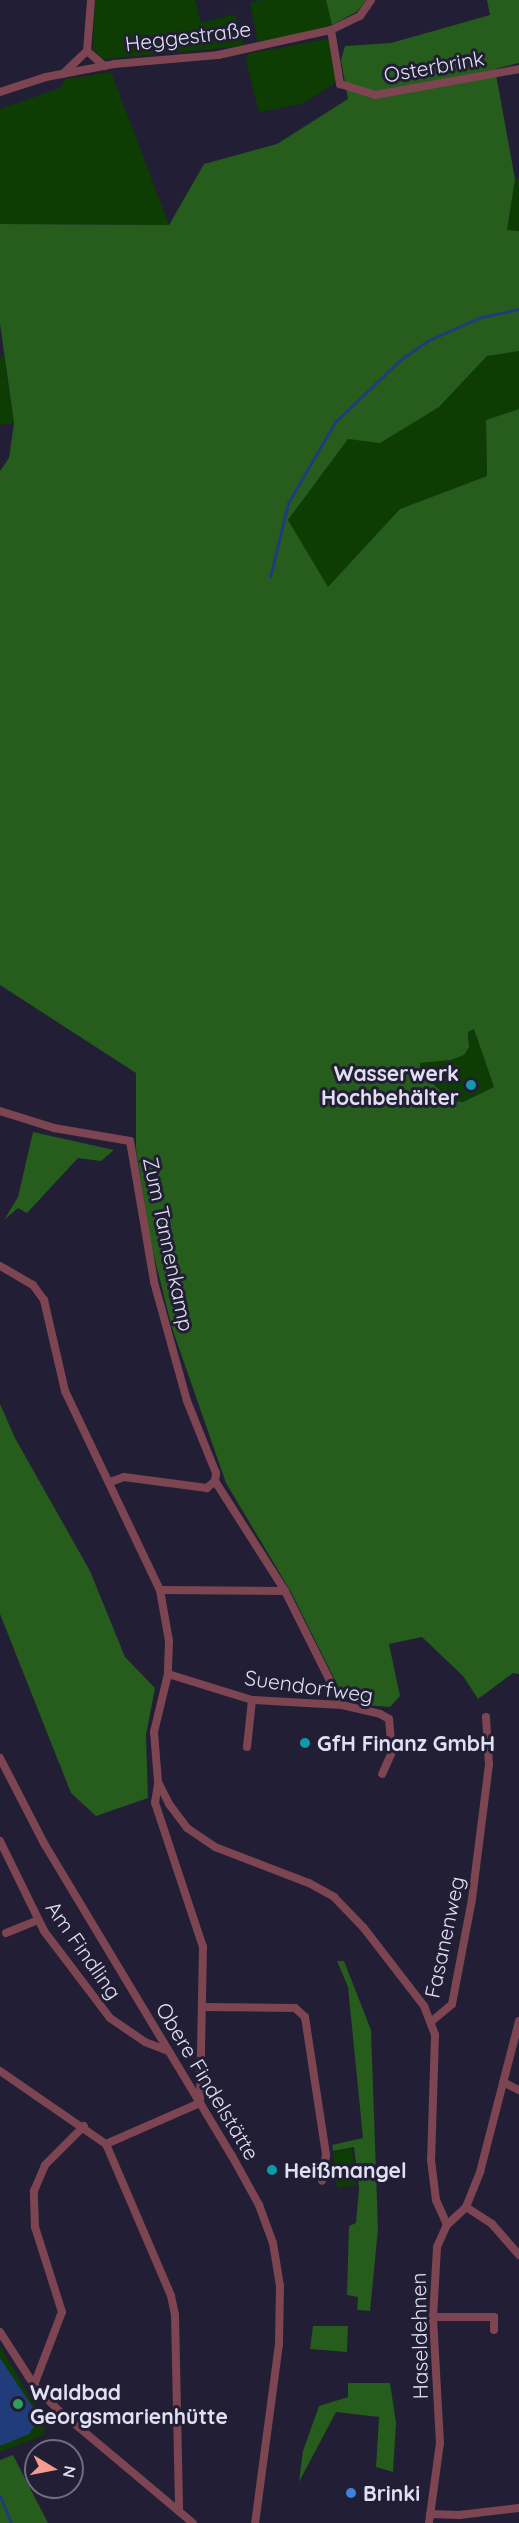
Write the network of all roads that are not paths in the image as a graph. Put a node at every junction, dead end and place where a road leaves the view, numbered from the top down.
1 (91, 0) edge
2 (371, 0) edge
3 (331, 30) junction
4 (87, 51) junction
5 (104, 66) junction
6 (519, 69) edge
7 (63, 74) junction
8 (0, 92) edge
9 (0, 1111) edge
10 (0, 1266) edge
11 (215, 1481) junction
12 (110, 1482) junction
13 (160, 1590) junction
14 (285, 1590) junction
15 (168, 1674) junction
16 (252, 1700) junction
17 (342, 1705) junction
18 (486, 1717) dead end
19 (247, 1748) dead end
20 (0, 1758) edge
21 (382, 1774) dead end
22 (158, 1782) junction
23 (0, 1840) edge
24 (38, 1920) junction
25 (6, 1933) dead end
26 (202, 2007) junction
27 (432, 2021) junction
28 (519, 2021) edge
29 (168, 2050) junction
30 (0, 2071) edge
31 (503, 2082) junction
32 (519, 2090) edge
33 (200, 2103) junction
34 (84, 2126) junction
35 (106, 2144) junction
36 (322, 2181) dead end
37 (466, 2207) junction
38 (447, 2226) junction
39 (519, 2255) edge
40 (433, 2318) junction
41 (494, 2330) dead end
42 (0, 2332) edge
43 (34, 2385) junction
44 (519, 2508) edge
45 (179, 2511) junction
46 (430, 2514) junction
47 (193, 2523) edge
48 (255, 2523) edge
49 (429, 2523) edge

1 - 4 street
2 - 3 street, Heggestraße
3 - 5 street, Heggestraße
3 - 6 street, Osterbrink
4 - 5 street
4 - 7 street
5 - 7 street, Heggestraße
7 - 8 street, Heggestraße
9 - 11 street, Zum Tannenkamp
10 - 12 street
11 - 12 street
11 - 14 street, Zum Tannenkamp
12 - 13 street
13 - 14 street
13 - 15 street
14 - 17 street, Zum Tannenkamp
15 - 16 street, Suendorfweg
15 - 22 street
16 - 17 street, Suendorfweg
16 - 19 street
17 - 21 street, Suendorfweg
18 - 27 street, Fasanenweg
20 - 29 street, Obere Findelstätte
22 - 26 street
22 - 27 street
23 - 24 street, Am Findling
24 - 25 street
24 - 29 street, Am Findling
26 - 33 street
26 - 36 street
27 - 38 street, Fasanenweg
28 - 31 street, Haseldehnen
29 - 33 street, Obere Findelstätte
30 - 34 street
31 - 32 street
31 - 37 street, Haseldehnen
33 - 35 street
33 - 48 street, Obere Findelstätte
34 - 35 street
34 - 43 street
35 - 45 street
37 - 38 street, Haseldehnen
37 - 39 street
38 - 40 street, Haseldehnen
40 - 41 street
40 - 46 street, Haseldehnen
42 - 43 street
43 - 45 street
44 - 46 street
45 - 47 street
46 - 49 street, Haseldehnen

